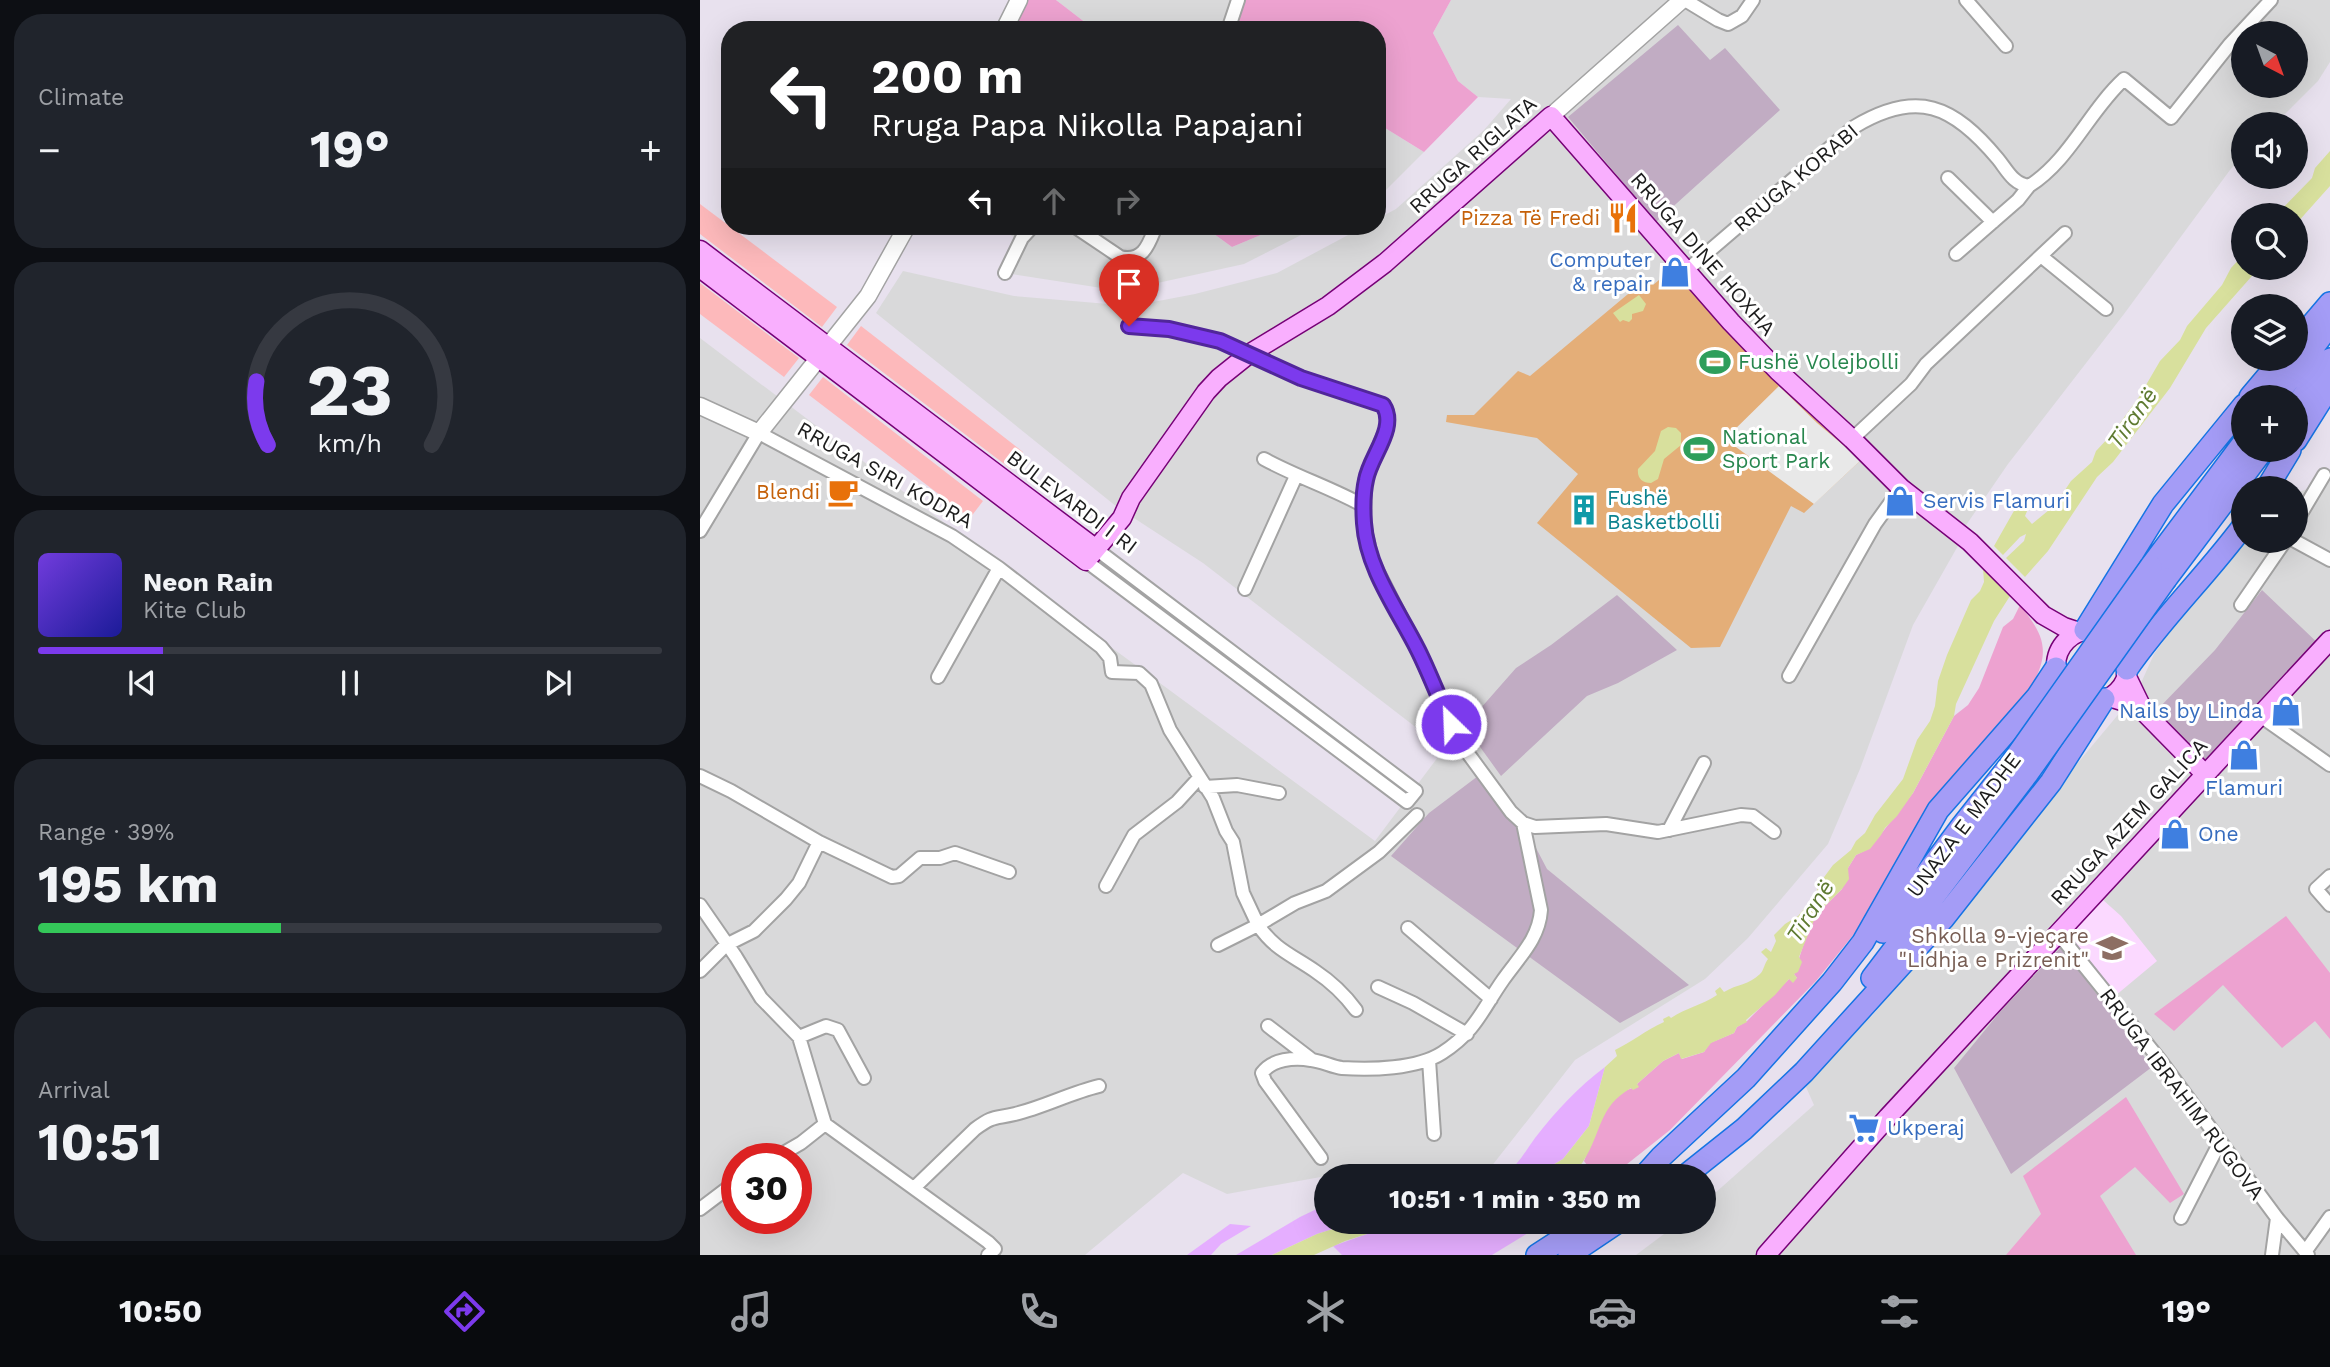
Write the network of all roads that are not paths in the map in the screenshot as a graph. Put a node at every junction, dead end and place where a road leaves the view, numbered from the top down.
1 (1019, 0) edge
2 (1238, 0) edge
3 (1683, 0) edge
4 (1753, 0) edge
5 (1966, 0) edge
6 (2271, 0) edge
7 (1008, 21) edge
8 (1231, 21) edge
9 (2006, 46) dead end
10 (1551, 116) junction
11 (1948, 178) dead end
12 (2029, 186) junction
13 (1993, 222) junction
14 (2065, 233) dead end
15 (902, 235) edge
16 (1025, 235) edge
17 (1087, 235) edge
18 (1152, 235) edge
19 (700, 250) edge
20 (1956, 254) dead end
21 (2041, 256) junction
22 (700, 268) edge
23 (1687, 270) junction
24 (1005, 273) dead end
25 (2330, 303) edge
26 (2106, 309) dead end
27 (2330, 325) edge
28 (1129, 326) dead end
29 (2308, 329) edge
30 (823, 353) junction
31 (1249, 354) junction
32 (2330, 359) edge
33 (2272, 371) edge
34 (2260, 385) edge
35 (2285, 385) edge
36 (2330, 386) edge
37 (2308, 389) edge
38 (700, 405) edge
39 (2231, 421) edge
40 (2308, 421) edge
41 (759, 433) junction
42 (1852, 439) junction
43 (1264, 459) dead end
44 (2231, 462) edge
45 (2253, 462) edge
46 (2324, 474) dead end
47 (1296, 476) junction
48 (1901, 488) junction
49 (2308, 501) edge
50 (1364, 506) junction
51 (700, 531) edge
52 (2231, 542) edge
53 (2308, 548) edge
54 (1087, 552) junction
55 (2277, 553) edge
56 (2330, 560) edge
57 (999, 568) junction
58 (2159, 573) junction
59 (1245, 589) dead end
60 (2241, 605) dead end
61 (2037, 609) junction
62 (2082, 631) junction
63 (2330, 640) edge
64 (2057, 660) junction
65 (2127, 672) junction
66 (1789, 676) dead end
67 (938, 677) dead end
68 (2106, 698) junction
69 (2144, 712) junction
70 (2259, 715) junction
71 (1704, 763) dead end
72 (2330, 765) edge
73 (2020, 767) junction
74 (2204, 773) junction
75 (700, 776) edge
76 (1202, 783) junction
77 (1279, 793) dead end
78 (1416, 815) dead end
79 (1523, 823) junction
80 (1669, 830) junction
81 (1774, 832) dead end
82 (819, 842) junction
83 (1009, 873) dead end
84 (2330, 876) edge
85 (1106, 886) dead end
86 (700, 905) edge
87 (2330, 905) edge
88 (1258, 925) junction
89 (1408, 928) dead end
90 (2057, 932) junction
91 (726, 945) junction
92 (1218, 945) dead end
93 (700, 971) edge
94 (1378, 987) dead end
95 (1490, 999) junction
96 (1356, 1010) dead end
97 (1268, 1026) dead end
98 (1467, 1034) junction
99 (799, 1037) junction
100 (1311, 1060) junction
101 (1429, 1060) junction
102 (864, 1078) dead end
103 (1099, 1086) dead end
104 (825, 1124) junction
105 (1434, 1134) dead end
106 (2220, 1142) junction
107 (801, 1143) edge
108 (1321, 1158) dead end
109 (1655, 1164) edge
110 (1661, 1164) edge
111 (1690, 1164) edge
112 (1700, 1164) edge
113 (915, 1187) junction
114 (721, 1193) edge
115 (700, 1209) edge
116 (2330, 1217) edge
117 (2181, 1218) dead end
118 (2277, 1218) junction
119 (1569, 1234) edge
120 (1600, 1234) edge
121 (2306, 1254) edge
122 (988, 1255) edge
123 (1537, 1255) edge
124 (1569, 1255) edge
125 (1766, 1255) edge
126 (2272, 1255) edge

1 - 7 street
2 - 8 street
3 - 4 street
3 - 10 street, RRUGA RIGLATA
5 - 9 street
6 - 12 street
10 - 23 main road, RRUGA DINE HOXHA
10 - 31 main road, RRUGA RIGLATA
11 - 13 street
12 - 13 street
12 - 23 street, RRUGA KORABI
13 - 20 street
14 - 21 street
15 - 30 street
16 - 24 street
17 - 18 street
19 - 30 main road, BULEVARDI I RI
21 - 26 street
21 - 42 street
22 - 30 main road, BULEVARDI I RI
23 - 42 main road, RRUGA DINE HOXHA
25 - 29 highway
27 - 35 highway
28 - 31 street
30 - 41 street
30 - 54 main road, BULEVARDI I RI
31 - 50 street
31 - 54 main road
32 - 37 highway
33 - 34 highway
36 - 40 highway
38 - 41 street, RRUGA SIRI KODRA
39 - 62 highway
41 - 51 street
41 - 57 street, RRUGA SIRI KODRA
42 - 48 main road, RRUGA DINE HOXHA
43 - 47 street
44 - 58 highway, UNAZA E MADHE
45 - 58 highway, UNAZA E MADHE
46 - 49 street
47 - 50 street
47 - 59 street
48 - 61 main road, RRUGA DINE HOXHA
48 - 66 street
50 - 79 street
52 - 65 highway
53 - 56 street
54 - 54 street, BULEVARDI I RI
55 - 60 street
57 - 67 street
57 - 76 street, RRUGA SIRI KODRA
58 - 73 highway, UNAZA E MADHE, bridge
61 - 62 main road, RRUGA DINE HOXHA
61 - 64 main road, RRUGA DINE HOXHA
62 - 64 main road
62 - 65 main road, RRUGA DINE HOXHA
63 - 70 main road, RRUGA AZEM GALICA
64 - 68 main road, RRUGA DINE HOXHA
64 - 109 highway
65 - 68 main road
65 - 69 main road, RRUGA DINE HOXHA
68 - 69 main road, RRUGA DINE HOXHA
68 - 112 highway
69 - 74 main road, RRUGA DINE HOXHA
70 - 72 street
70 - 74 main road, RRUGA AZEM GALICA
71 - 80 street
73 - 110 highway, UNAZA E MADHE
73 - 111 highway, UNAZA E MADHE
74 - 90 main road, RRUGA AZEM GALICA
75 - 82 street
76 - 77 street
76 - 85 street
76 - 88 street
78 - 88 street
79 - 80 street
79 - 95 street
80 - 81 street
82 - 83 street
82 - 91 street
84 - 87 street
86 - 91 street
88 - 92 street
88 - 96 street
89 - 95 street
90 - 106 street, RRUGA IBRAHIM RUGOVA
90 - 125 main road, RRUGA AZEM GALICA
91 - 93 street
91 - 99 street
94 - 98 street
95 - 98 street
97 - 100 street
98 - 101 street
99 - 102 street
99 - 104 street
100 - 101 street
100 - 108 street
101 - 105 street
103 - 113 street
104 - 107 street
104 - 113 street
106 - 117 street
106 - 118 street, RRUGA IBRAHIM RUGOVA
113 - 122 street
114 - 115 street
116 - 121 street
118 - 121 street, RRUGA IBRAHIM RUGOVA
118 - 126 street
119 - 123 highway
120 - 124 highway

